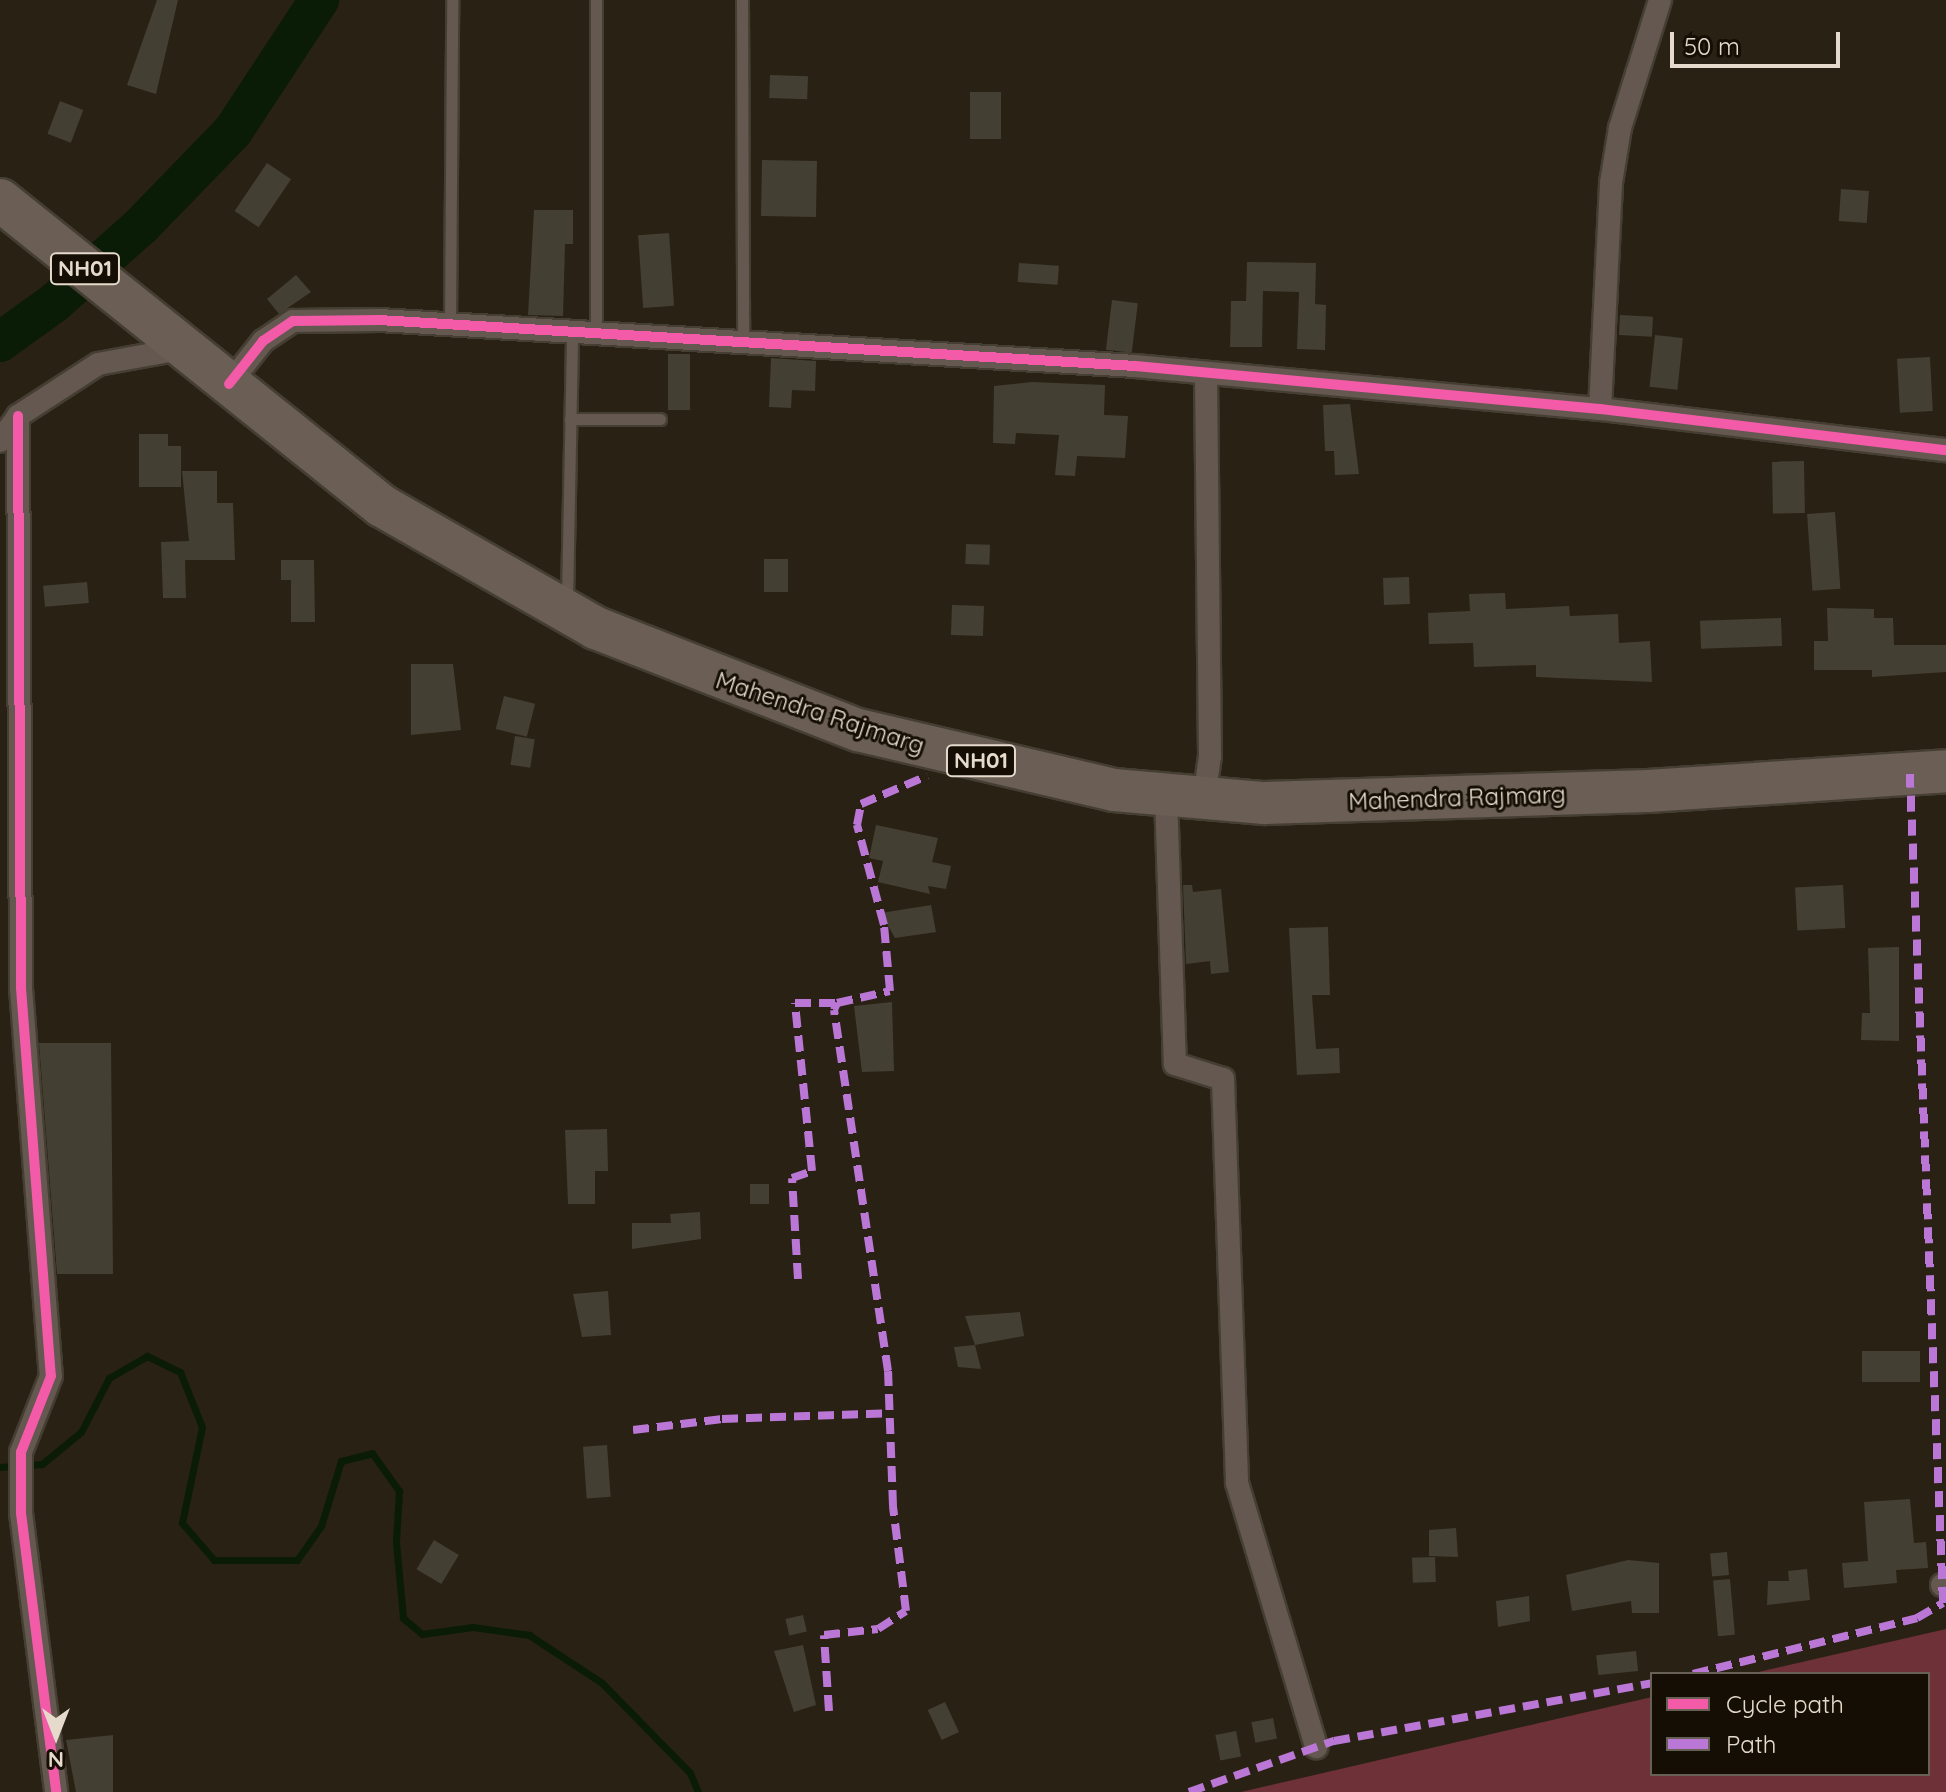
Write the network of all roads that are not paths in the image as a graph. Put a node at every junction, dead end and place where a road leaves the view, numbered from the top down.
1 (452, 0) edge
2 (596, 0) edge
3 (742, 0) edge
4 (1660, 0) edge
5 (0, 200) edge
6 (450, 323) junction
7 (572, 329) junction
8 (596, 330) junction
9 (743, 338) junction
10 (185, 348) junction
11 (1206, 374) junction
12 (229, 384) junction
13 (1600, 409) junction
14 (18, 416) junction
15 (570, 419) junction
16 (660, 419) dead end
17 (0, 441) edge
18 (1946, 450) edge
19 (567, 612) junction
20 (1946, 771) edge
21 (1185, 797) junction
22 (1316, 1747) dead end
23 (56, 1792) edge

1 - 6 lane
2 - 8 lane
3 - 9 lane
4 - 13 street
5 - 10 highway, Mahendra Rajmarg / NH01
6 - 7 street
6 - 12 street
7 - 8 street
7 - 15 lane
8 - 9 street
9 - 11 street
10 - 12 highway, Mahendra Rajmarg / NH01
10 - 14 street
11 - 13 street
11 - 21 street
12 - 19 highway, Mahendra Rajmarg / NH01
13 - 18 street
14 - 17 street
14 - 23 street
15 - 16 lane
15 - 19 lane
19 - 21 highway, Mahendra Rajmarg / NH01
20 - 21 highway, Mahendra Rajmarg / NH01
21 - 22 street

